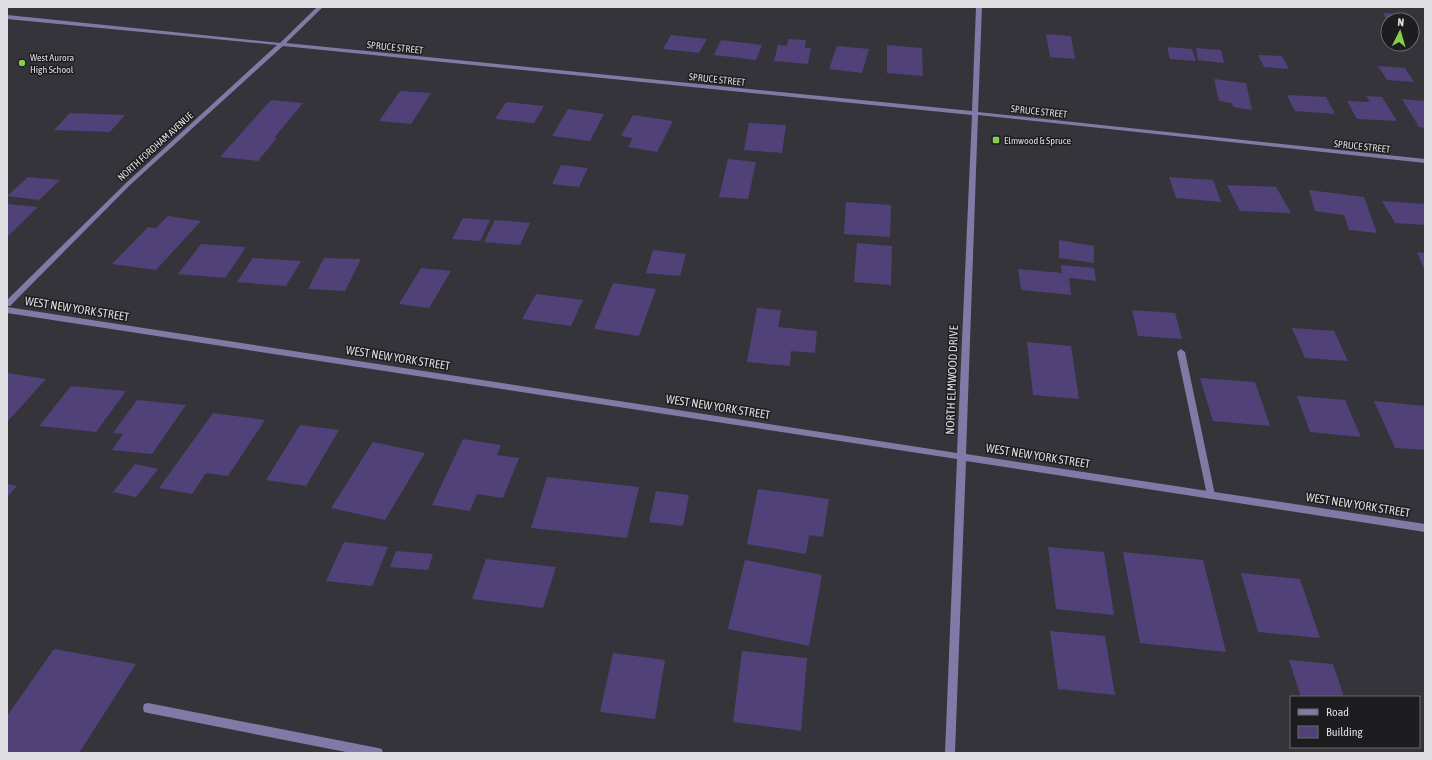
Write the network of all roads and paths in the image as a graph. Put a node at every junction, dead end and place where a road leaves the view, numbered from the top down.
1 (320, 7) edge
2 (979, 7) edge
3 (7, 17) edge
4 (281, 45) junction
5 (974, 113) junction
6 (1425, 162) edge
7 (7, 304) edge
8 (7, 310) edge
9 (1181, 352) dead end
10 (962, 456) junction
11 (1211, 495) junction
12 (1425, 528) edge
13 (148, 708) dead end
14 (378, 753) edge
15 (950, 753) edge

1 - 4 street, NORTH FORDHAM AVENUE
2 - 5 street, NORTH ELMWOOD DRIVE
3 - 4 street, SPRUCE STREET
4 - 5 street, SPRUCE STREET
4 - 7 street, NORTH FORDHAM AVENUE
5 - 6 street, SPRUCE STREET
5 - 10 street, NORTH ELMWOOD DRIVE
8 - 10 street, WEST NEW YORK STREET
9 - 11 street
10 - 11 street, WEST NEW YORK STREET
10 - 15 street, NORTH ELMWOOD DRIVE
11 - 12 street, WEST NEW YORK STREET
13 - 14 street

